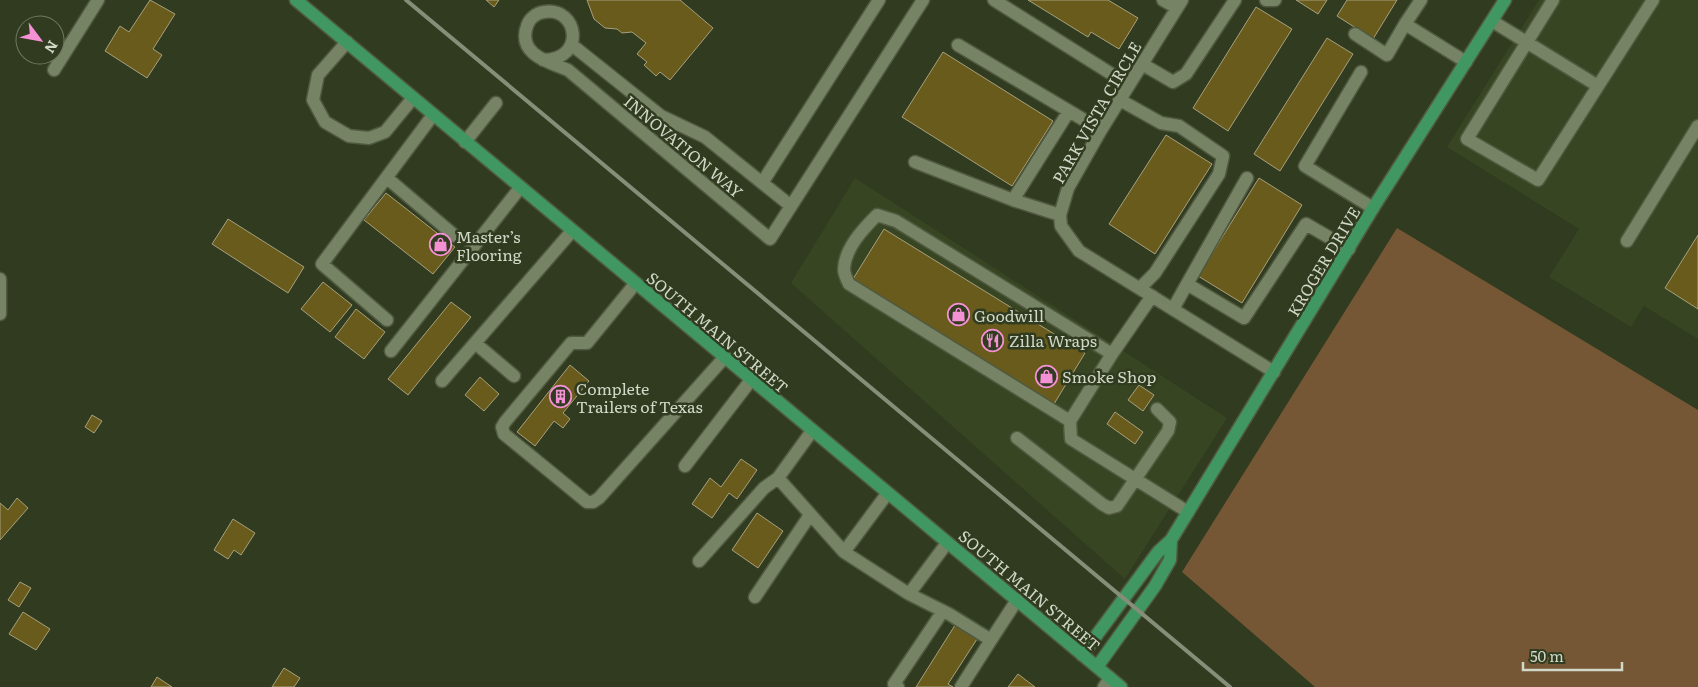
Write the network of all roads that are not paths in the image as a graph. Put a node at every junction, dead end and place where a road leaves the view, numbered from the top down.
1 (98, 0) edge
2 (296, 0) edge
3 (879, 0) edge
4 (994, 0) edge
5 (1163, 0) edge
6 (1236, 0) edge
7 (1266, 0) edge
8 (1275, 0) edge
9 (1421, 0) edge
10 (1505, 0) edge
11 (1553, 0) edge
12 (1653, 0) edge
13 (921, 1) edge
14 (1179, 4) edge
15 (1492, 21) junction
16 (1405, 24) junction
17 (1355, 34) dead end
18 (346, 42) junction
19 (1527, 42) junction
20 (572, 45) junction
21 (958, 45) dead end
22 (535, 60) junction
23 (1466, 62) junction
24 (1142, 64) junction
25 (54, 70) dead end
26 (1361, 72) dead end
27 (1129, 85) junction
28 (1598, 86) junction
29 (413, 98) junction
30 (1120, 100) junction
31 (496, 103) dead end
32 (1069, 111) junction
33 (433, 115) junction
34 (1698, 126) edge
35 (1101, 130) junction
36 (465, 142) junction
37 (915, 162) dead end
38 (386, 178) junction
39 (1247, 178) dead end
40 (762, 183) junction
41 (520, 188) junction
42 (1013, 200) junction
43 (791, 206) junction
44 (1373, 208) junction
45 (1060, 215) junction
46 (572, 231) junction
47 (455, 236) dead end
48 (1627, 241) dead end
49 (1349, 249) junction
50 (0, 279) edge
51 (635, 284) junction
52 (1187, 284) junction
53 (1140, 288) junction
54 (1152, 296) junction
55 (1173, 309) junction
56 (0, 314) edge
57 (387, 320) dead end
58 (475, 343) junction
59 (391, 351) dead end
60 (1112, 354) junction
61 (724, 358) junction
62 (1274, 372) junction
63 (514, 376) dead end
64 (751, 380) junction
65 (442, 381) dead end
66 (1157, 409) dead end
67 (1070, 421) junction
68 (812, 431) junction
69 (1017, 438) dead end
70 (685, 466) dead end
71 (778, 478) junction
72 (1137, 480) junction
73 (888, 494) junction
74 (1188, 512) junction
75 (810, 515) junction
76 (1172, 540) junction
77 (947, 543) junction
78 (844, 552) junction
79 (699, 561) dead end
80 (909, 594) junction
81 (755, 597) dead end
82 (1017, 600) junction
83 (943, 611) junction
84 (991, 640) junction
85 (1082, 655) junction
86 (1097, 667) junction
87 (1107, 682) edge
88 (898, 687) edge
89 (961, 687) edge
90 (1121, 687) edge

1 - 25 street
2 - 18 main road, SOUTH MAIN STREET
3 - 40 street, INNOVATION WAY
4 - 27 street
5 - 14 street
6 - 24 street
7 - 8 street
9 - 16 street
10 - 15 main road, KROGER DRIVE
11 - 19 street
12 - 28 street
13 - 43 street, INNOVATION WAY
14 - 24 street, PARK VISTA CIRCLE
15 - 19 street
15 - 23 main road, KROGER DRIVE
16 - 17 street
16 - 23 street
18 - 29 main road, SOUTH MAIN STREET
18 - 29 street
19 - 28 street
19 - 28 street
20 - 22 street
20 - 22 street
20 - 40 street, INNOVATION WAY
21 - 32 street
22 - 43 street, INNOVATION WAY
23 - 44 main road, KROGER DRIVE
24 - 27 street, PARK VISTA CIRCLE
26 - 44 street
27 - 30 street, PARK VISTA CIRCLE
29 - 33 main road, SOUTH MAIN STREET
30 - 35 street, PARK VISTA CIRCLE
30 - 53 street
31 - 36 street
32 - 35 street
32 - 42 street
33 - 36 main road, SOUTH MAIN STREET
33 - 38 street
34 - 48 street
35 - 45 street, PARK VISTA CIRCLE
36 - 41 main road, SOUTH MAIN STREET
37 - 42 street
38 - 47 street
38 - 57 street
39 - 52 street
40 - 43 street, INNOVATION WAY
41 - 46 main road, SOUTH MAIN STREET
41 - 59 street
42 - 45 street
44 - 49 main road, KROGER DRIVE
45 - 53 street
46 - 51 main road, SOUTH MAIN STREET
46 - 58 street
49 - 52 street
49 - 62 main road, KROGER DRIVE
50 - 56 street
51 - 61 main road, SOUTH MAIN STREET
51 - 61 street
52 - 55 street
53 - 54 street
54 - 55 street
54 - 60 street
55 - 62 street
58 - 63 street
58 - 65 street
60 - 67 street
60 - 67 street
61 - 64 main road, SOUTH MAIN STREET
62 - 74 main road, KROGER DRIVE
64 - 68 main road, SOUTH MAIN STREET
64 - 70 street
66 - 72 street
67 - 72 street
68 - 71 street
68 - 73 main road, SOUTH MAIN STREET
69 - 72 street
71 - 75 street
71 - 79 street
72 - 74 street
73 - 77 main road, SOUTH MAIN STREET
73 - 78 street
74 - 76 main road, KROGER DRIVE
75 - 78 street
75 - 81 street
76 - 85 main road, KROGER DRIVE
76 - 86 main road, KROGER DRIVE
77 - 80 street
77 - 82 main road, SOUTH MAIN STREET
78 - 80 street
80 - 83 street
82 - 84 street
82 - 85 main road, SOUTH MAIN STREET
83 - 84 street
83 - 88 street
84 - 89 street
85 - 86 main road, SOUTH MAIN STREET
86 - 87 main road, SOUTH MAIN STREET
87 - 90 main road, SOUTH MAIN STREET

